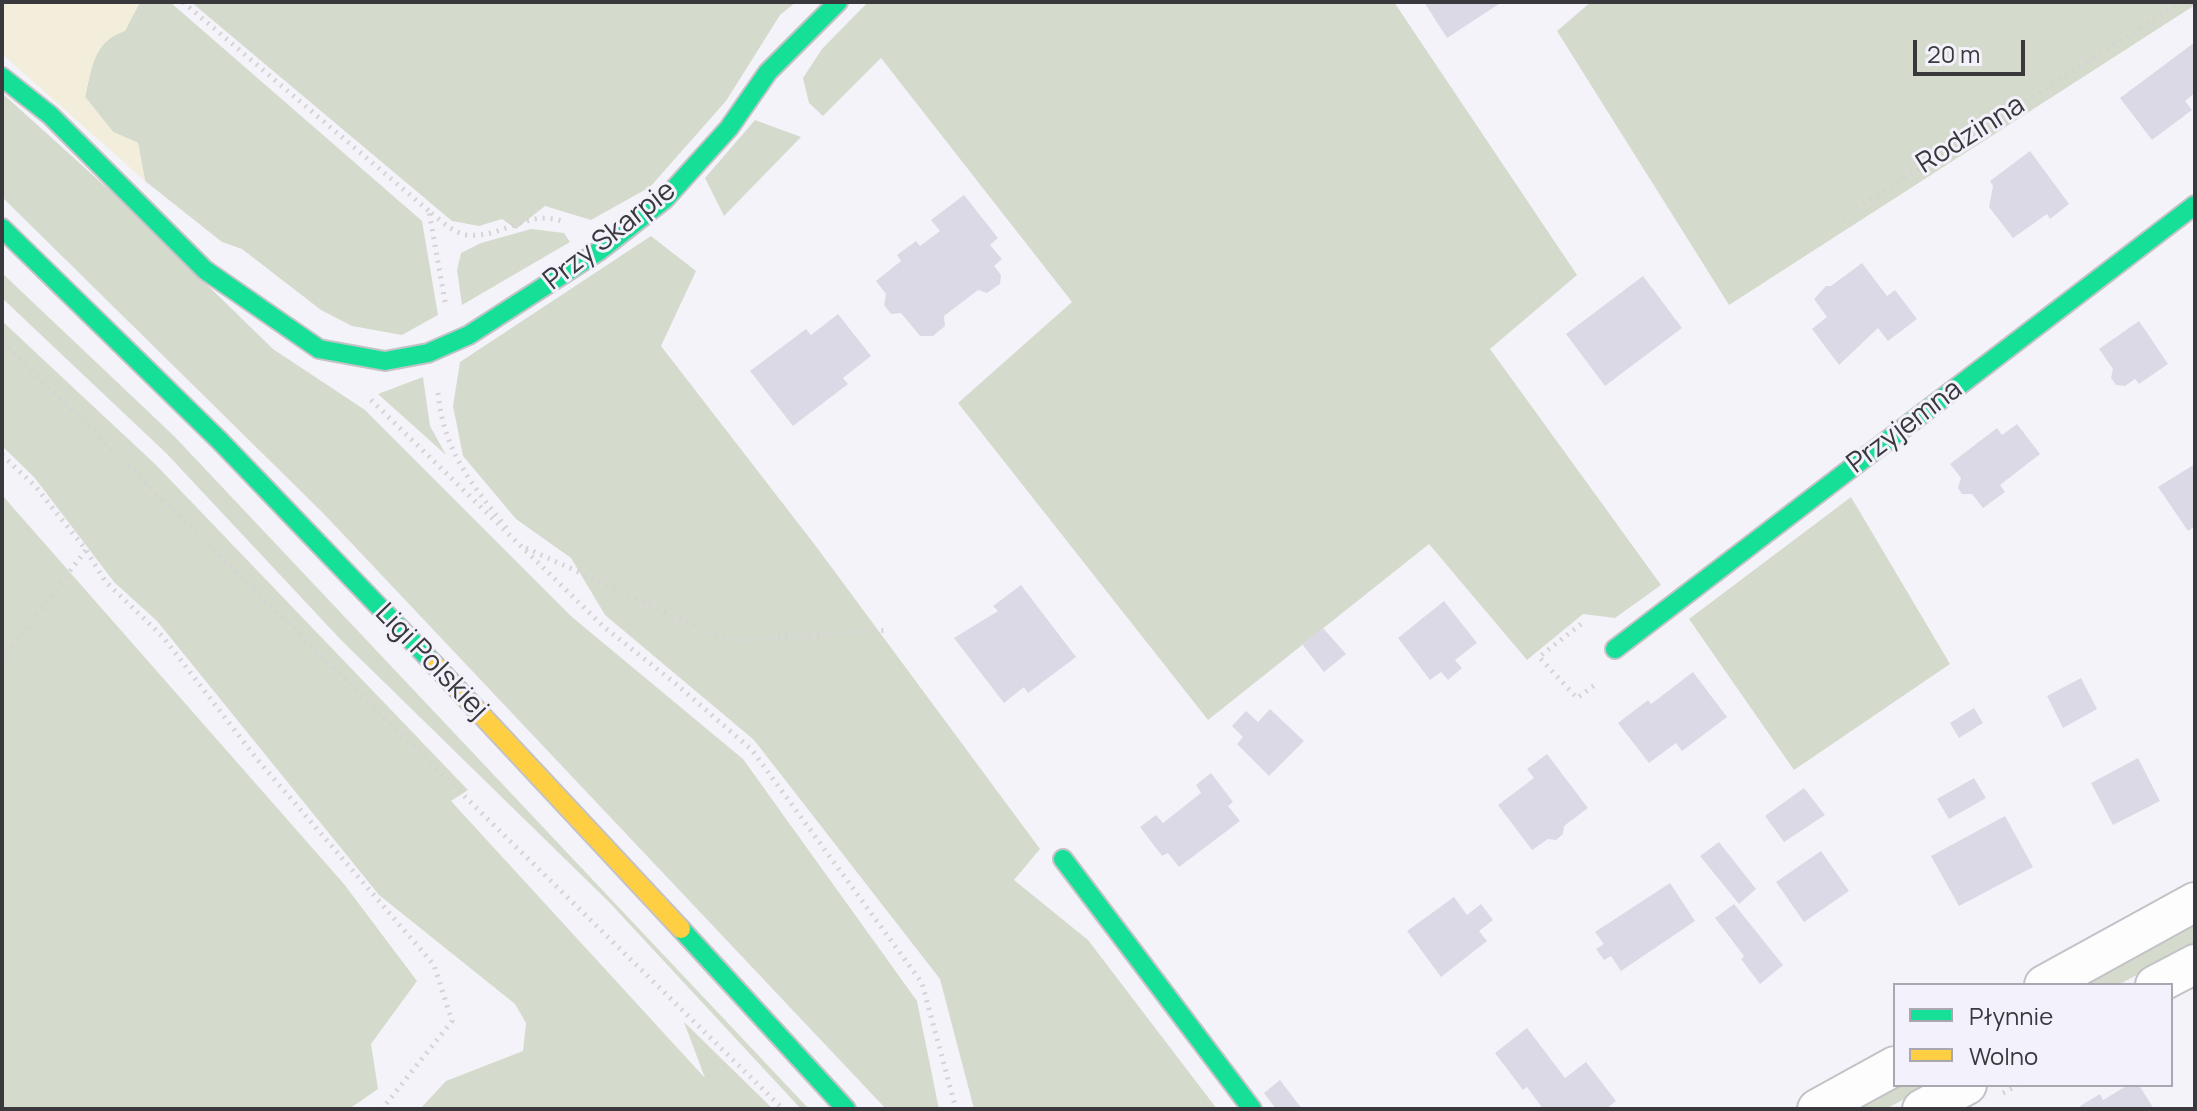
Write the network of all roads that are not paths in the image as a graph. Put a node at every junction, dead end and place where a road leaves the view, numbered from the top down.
1 (838, 2) edge
2 (2, 77) edge
3 (2195, 205) edge
4 (2, 228) edge
5 (1615, 649) dead end
6 (1063, 859) dead end
7 (2195, 902) edge
8 (2195, 964) edge
9 (2048, 983) edge
10 (2159, 983) edge
11 (1893, 1067) edge
12 (1963, 1087) edge
13 (846, 1109) edge
14 (1252, 1109) edge
15 (1817, 1109) edge
16 (1922, 1109) edge

1 - 2 street, Przy Skarpie
3 - 5 street, Przyjemna
4 - 13 street, Ligi Polskiej
6 - 14 street
7 - 9 street
8 - 10 street
11 - 15 street
12 - 16 street

